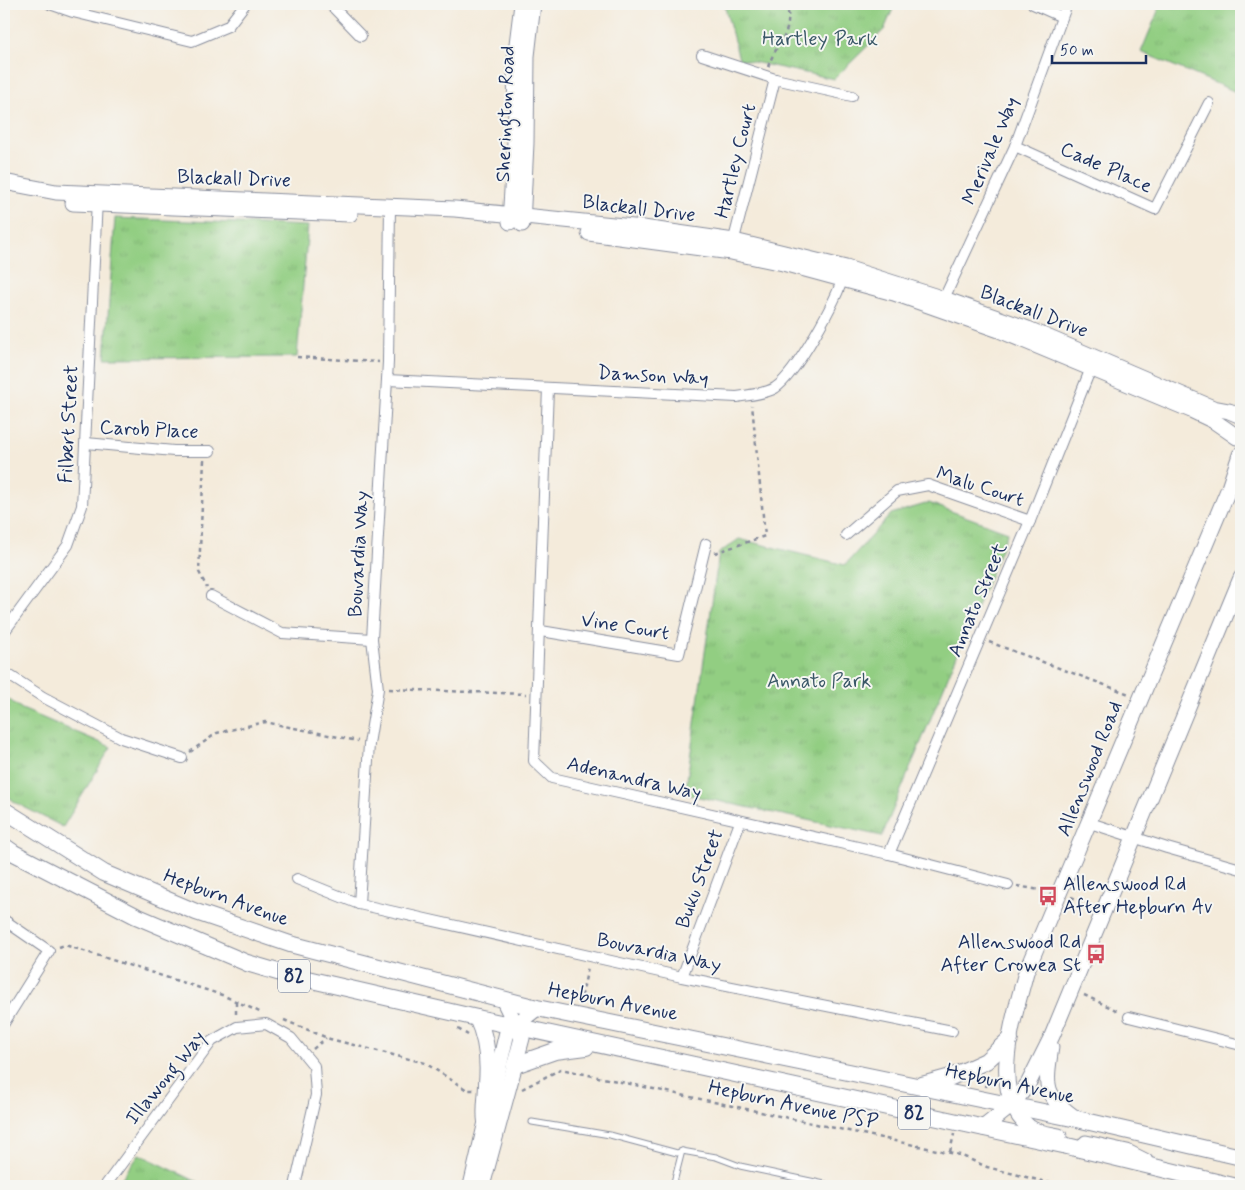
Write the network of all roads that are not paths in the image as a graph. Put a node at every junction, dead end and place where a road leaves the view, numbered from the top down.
1 (50, 4) edge
2 (245, 4) edge
3 (330, 4) edge
4 (522, 4) edge
5 (533, 4) edge
6 (1033, 4) edge
7 (1067, 4) edge
8 (1062, 17) junction
9 (360, 36) dead end
10 (702, 55) dead end
11 (771, 77) junction
12 (852, 96) dead end
13 (1209, 103) dead end
14 (1015, 146) junction
15 (4, 182) edge
16 (4, 192) edge
17 (97, 199) junction
18 (390, 210) junction
19 (516, 219) junction
20 (733, 247) junction
21 (845, 273) junction
22 (942, 304) junction
23 (1093, 363) junction
24 (387, 380) junction
25 (548, 388) junction
26 (1241, 416) edge
27 (1241, 421) edge
28 (1237, 437) junction
29 (86, 443) junction
30 (207, 451) road end
31 (1241, 456) edge
32 (1030, 521) junction
33 (846, 535) dead end
34 (706, 544) dead end
35 (1241, 578) edge
36 (211, 596) road end
37 (541, 631) junction
38 (4, 632) edge
39 (372, 639) junction
40 (4, 672) edge
41 (182, 758) road end
42 (4, 810) edge
43 (740, 822) junction
44 (1090, 822) junction
45 (1133, 837) junction
46 (4, 846) edge
47 (889, 854) junction
48 (1241, 868) edge
49 (297, 879) dead end
50 (1008, 885) dead end
51 (359, 904) junction
52 (4, 920) edge
53 (682, 977) junction
54 (504, 1001) junction
55 (537, 1008) junction
56 (1129, 1017) road end
57 (477, 1018) junction
58 (4, 1023) edge
59 (515, 1026) junction
60 (952, 1031) dead end
61 (1052, 1036) junction
62 (1010, 1039) junction
63 (1241, 1045) edge
64 (606, 1046) junction
65 (515, 1064) junction
66 (917, 1086) junction
67 (1012, 1105) junction
68 (1077, 1119) junction
69 (486, 1122) junction
70 (532, 1122) dead end
71 (983, 1128) junction
72 (682, 1151) junction
73 (1241, 1157) edge
74 (1162, 1169) junction
75 (105, 1186) edge
76 (295, 1186) edge
77 (470, 1186) edge
78 (482, 1186) edge
79 (673, 1186) edge
80 (834, 1186) edge
81 (1233, 1186) edge

1 - 2 street
3 - 9 street
4 - 19 street, Sherington Road
5 - 19 street, Sherington Road
6 - 8 street
7 - 8 street, Merivale Way
8 - 14 street, Merivale Way
10 - 11 street
11 - 12 street
11 - 20 street, Hartley Court
13 - 14 street, Cade Place
14 - 22 street, Merivale Way
15 - 17 street, Blackall Drive
16 - 17 street, Blackall Drive
17 - 18 street, Blackall Drive
17 - 29 street, Filbert Street
18 - 19 street, Blackall Drive
18 - 24 street, Bouvardia Way
19 - 20 street, Blackall Drive
20 - 21 street, Blackall Drive
21 - 22 street, Blackall Drive
21 - 25 street, Damson Way
22 - 23 street, Blackall Drive
23 - 26 street, Blackall Drive
23 - 28 street, Blackall Drive
23 - 32 street, Annato Street
24 - 25 street, Damson Way
24 - 39 street, Bouvardia Way
25 - 37 street, Adenandra Way
27 - 28 street
28 - 31 street
29 - 30 street, Carob Place
29 - 38 street, Filbert Street
31 - 44 street, Allenswood Road
32 - 33 street, Malu Court
32 - 47 street, Annato Street
34 - 37 street, Vine Court
35 - 45 street
36 - 39 street
37 - 43 street, Adenandra Way
39 - 51 street, Bouvardia Way
40 - 41 street
42 - 54 main road, Hepburn Avenue / 82
43 - 47 street, Adenandra Way
43 - 53 street, Buku Street
44 - 45 street
44 - 62 street, Allenswood Road
45 - 48 street
45 - 61 street
46 - 57 main road, 82
47 - 50 street, Adenandra Way
49 - 51 street, Bouvardia Way
51 - 53 street, Bouvardia Way
52 - 58 street
53 - 60 street, Bouvardia Way
54 - 55 main road, Hepburn Avenue / 82
54 - 59 street
55 - 59 street
55 - 66 main road, Hepburn Avenue / 82
56 - 63 street
57 - 59 main road, 82
57 - 69 main road
59 - 64 main road, 82
59 - 65 street
59 - 69 street
61 - 67 street
61 - 68 street
62 - 66 main road
62 - 67 street, Allenswood Road
64 - 65 main road
64 - 71 main road, 82
65 - 78 street
66 - 67 main road, Hepburn Avenue / 82
67 - 68 main road, Hepburn Avenue / 82
67 - 71 street
67 - 74 street, Allenswood Road
68 - 73 main road, Hepburn Avenue / 82
69 - 77 street
70 - 72 lane
71 - 74 main road, 82
72 - 79 lane
72 - 80 lane
74 - 81 main road, 82
75 - 76 street, Illawong Way

